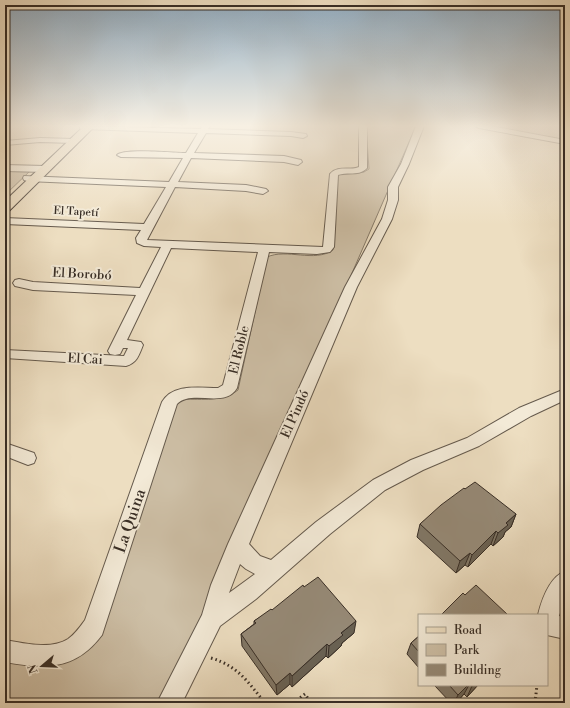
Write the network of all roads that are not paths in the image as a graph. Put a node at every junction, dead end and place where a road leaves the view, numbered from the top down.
1 (52, 159) edge
2 (187, 159) edge
3 (284, 159) edge
4 (364, 159) edge
5 (407, 159) edge
6 (298, 162) dead end
7 (5, 168) edge
8 (36, 174) junction
9 (172, 185) junction
10 (263, 191) dead end
11 (5, 199) edge
12 (5, 208) edge
13 (5, 221) edge
14 (147, 228) junction
15 (167, 245) junction
16 (264, 249) junction
17 (19, 283) dead end
18 (144, 292) junction
19 (5, 354) edge
20 (563, 399) edge
21 (170, 402) joint
22 (5, 449) edge
23 (28, 458) dead end
24 (238, 544) junction
25 (275, 570) junction
26 (565, 581) edge
27 (548, 615) edge
28 (212, 618) junction
29 (548, 623) edge
30 (565, 628) edge
31 (5, 651) edge
32 (169, 703) edge

1 - 8 main road
2 - 9 street
3 - 6 street
4 - 16 street
5 - 24 street, El Pindó
7 - 8 street
8 - 9 street
8 - 11 main road
8 - 12 main road
9 - 10 street
9 - 14 street
13 - 14 street, El Tapetí
14 - 15 street
15 - 16 street
15 - 18 street
16 - 21 street, El Roble
17 - 18 street, El Borobó
18 - 19 street, El Cai
20 - 25 street
21 - 31 street, La Quina
22 - 23 street
24 - 25 street
24 - 28 street, El Pindó
25 - 28 street
26 - 27 street
28 - 32 street, El Pindó
29 - 30 street

